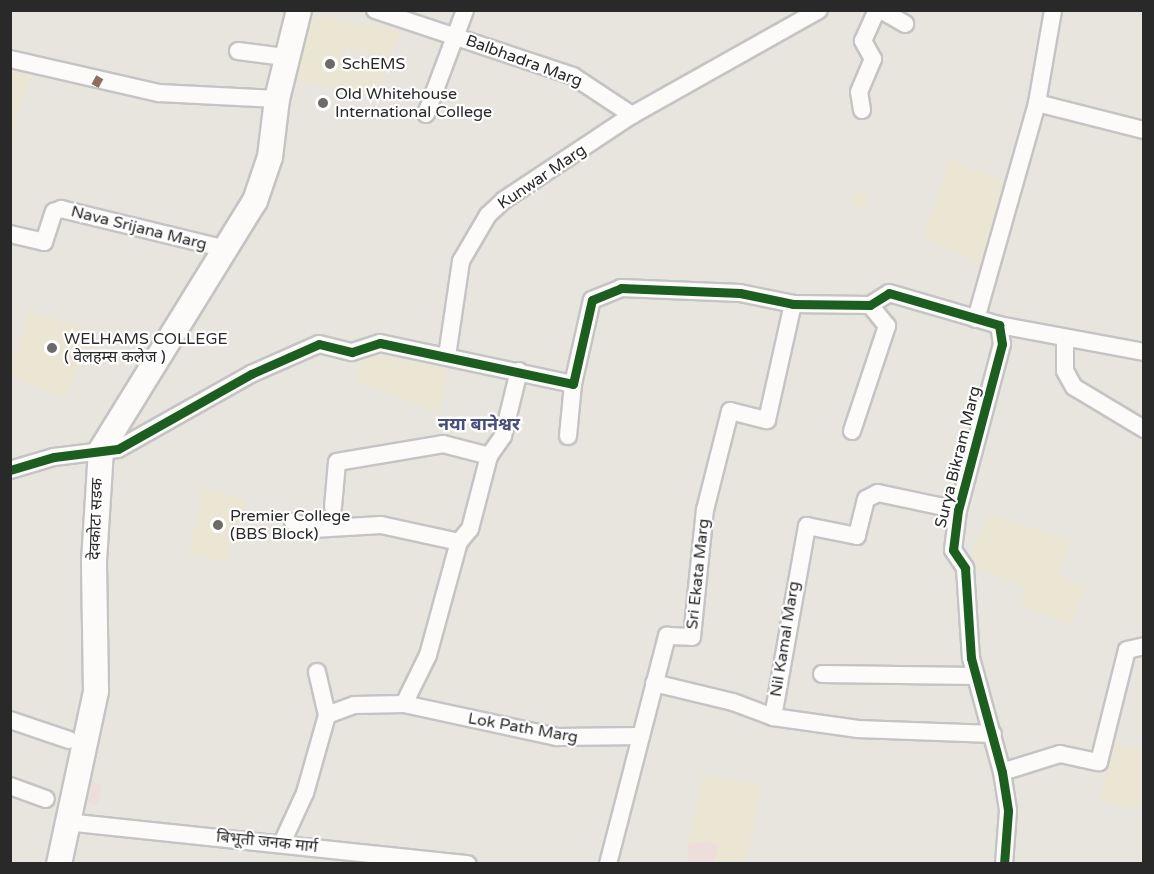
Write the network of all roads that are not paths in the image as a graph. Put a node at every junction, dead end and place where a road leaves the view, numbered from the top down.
1 (299, 10) edge
2 (375, 10) edge
3 (465, 10) edge
4 (819, 10) edge
5 (879, 10) edge
6 (1053, 10) edge
7 (905, 24) dead end
8 (454, 35) junction
9 (238, 51) dead end
10 (285, 57) junction
11 (10, 59) edge
12 (277, 99) junction
13 (1037, 103) junction
14 (861, 110) dead end
15 (426, 114) dead end
16 (632, 115) junction
17 (1143, 130) edge
18 (10, 234) edge
19 (226, 249) junction
20 (793, 304) junction
21 (870, 305) junction
22 (976, 319) junction
23 (999, 325) junction
24 (1065, 338) junction
25 (1143, 352) edge
26 (447, 356) junction
27 (519, 371) junction
28 (573, 384) junction
29 (1143, 429) edge
30 (852, 431) dead end
31 (568, 436) dead end
32 (101, 450) junction
33 (489, 456) junction
34 (10, 470) edge
35 (333, 507) dead end
36 (958, 510) junction
37 (293, 522) dead end
38 (459, 542) junction
39 (1143, 645) edge
40 (317, 672) dead end
41 (822, 674) dead end
42 (976, 676) junction
43 (654, 683) junction
44 (404, 704) junction
45 (327, 715) junction
46 (773, 717) junction
47 (10, 720) edge
48 (993, 734) junction
49 (641, 736) junction
50 (69, 740) dead end
51 (1002, 772) junction
52 (10, 786) edge
53 (46, 799) dead end
54 (66, 822) junction
55 (282, 843) junction
56 (59, 864) edge
57 (468, 864) edge
58 (608, 864) edge
59 (1004, 864) edge

1 - 10 main road, देवकोटा सडक
2 - 8 street, Balbhadra Marg
3 - 8 street
4 - 16 street
5 - 7 street
5 - 14 street
6 - 13 street
8 - 15 street
8 - 16 street, Balbhadra Marg
9 - 10 street
10 - 12 main road, देवकोटा सडक
11 - 12 street
12 - 19 main road, देवकोटा सडक
13 - 17 street
13 - 22 street
16 - 26 street, Kunwar Marg
18 - 19 street, Nava Srijana Marg
19 - 32 main road, देवकोटा सडक
20 - 21 street
20 - 28 street
20 - 43 street, Sri Ekata Marg
21 - 22 street
21 - 30 street
22 - 23 street
23 - 24 street
23 - 36 street, Surya Bikram Marg
24 - 25 street
24 - 29 street
26 - 27 street
26 - 32 street
27 - 28 street
27 - 33 street
28 - 31 street
32 - 34 street
32 - 54 main road, देवकोटा सडक
33 - 35 street
33 - 38 street
36 - 42 street, Surya Bikram Marg
36 - 46 street, Nil Kamal Marg
37 - 38 street
38 - 44 street
39 - 51 street
40 - 45 street
41 - 42 street
42 - 48 street, Surya Bikram Marg
43 - 46 street
43 - 49 street, Sri Ekata Marg
44 - 45 street, Lok Path Marg
44 - 49 street, Lok Path Marg
45 - 55 street
46 - 48 street, Nil Kamal Marg
47 - 50 street
48 - 51 street, Surya Bikram Marg
49 - 58 street, Sri Ekata Marg
51 - 59 street, Surya Bikram Marg
52 - 53 street
54 - 55 street, बिभूती जनक मार्ग
54 - 56 main road, देवकोटा सडक
55 - 57 street, बिभूती जनक मार्ग

